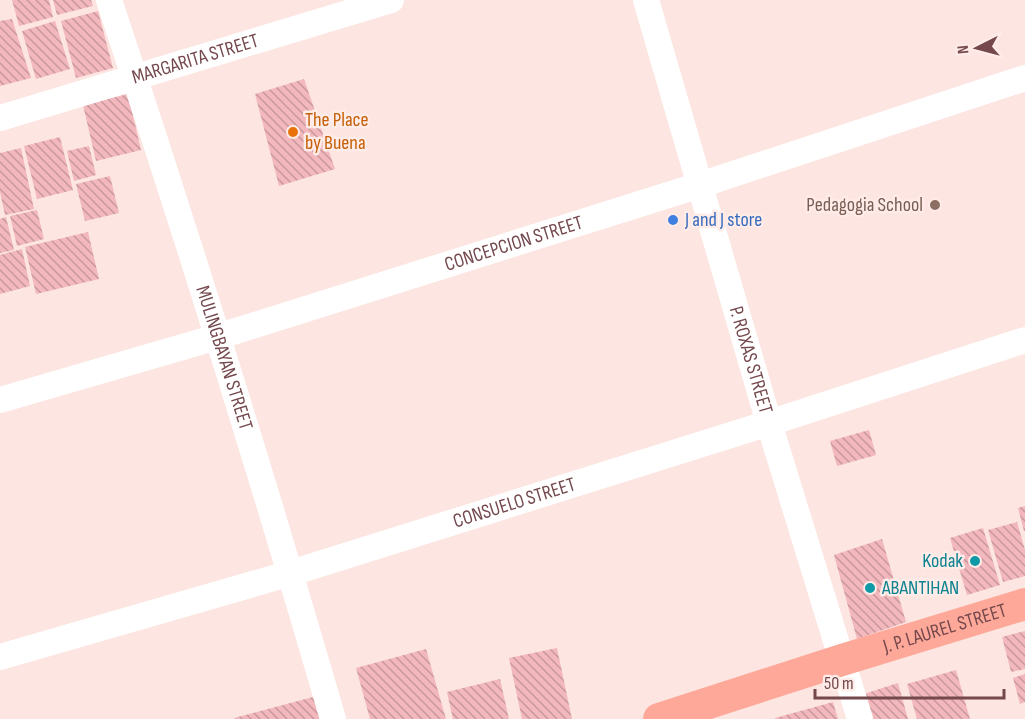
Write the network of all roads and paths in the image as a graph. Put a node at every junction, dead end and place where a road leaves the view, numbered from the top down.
1 (109, 0) edge
2 (392, 0) edge
3 (646, 0) edge
4 (135, 76) junction
5 (1025, 78) edge
6 (0, 118) edge
7 (699, 185) junction
8 (217, 336) junction
9 (1025, 340) edge
10 (0, 400) edge
11 (769, 423) junction
12 (291, 573) junction
13 (1025, 604) edge
14 (0, 657) edge
15 (842, 660) junction
16 (333, 719) edge
17 (658, 719) edge
18 (860, 719) edge

1 - 4 street, MULINGBAYAN STREET
2 - 4 street, MARGARITA STREET
3 - 7 street, P. ROXAS STREET
4 - 6 street, MARGARITA STREET
4 - 8 street, MULINGBAYAN STREET
5 - 7 street, CONCEPCION STREET
7 - 8 street, CONCEPCION STREET
7 - 11 street, P. ROXAS STREET
8 - 10 street, CONCEPCION STREET
8 - 12 street, MULINGBAYAN STREET
9 - 11 street, CONSUELO STREET
11 - 12 street, CONSUELO STREET
11 - 15 street, P. ROXAS STREET
12 - 14 street, CONSUELO STREET
12 - 16 street, MULINGBAYAN STREET
13 - 15 main road, J. P. LAUREL STREET
15 - 17 main road, J. P. LAUREL STREET
15 - 18 street, P. ROXAS STREET

